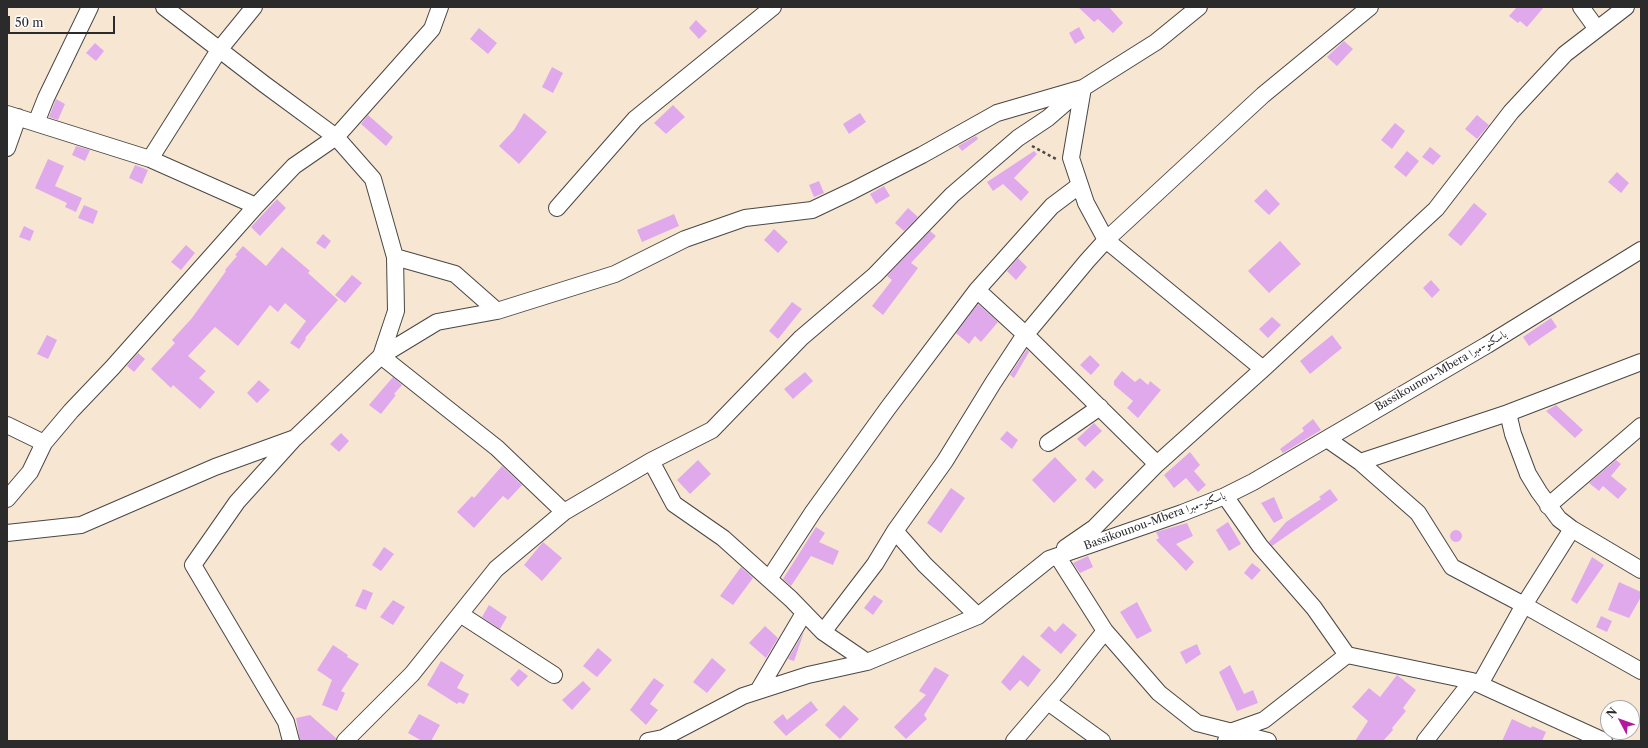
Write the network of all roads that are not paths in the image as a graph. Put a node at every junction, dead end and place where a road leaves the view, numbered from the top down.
1 (90, 7) edge
2 (164, 7) edge
3 (254, 7) edge
4 (440, 7) edge
5 (773, 7) edge
6 (1199, 7) edge
7 (1370, 7) edge
8 (1582, 7) edge
9 (1626, 7) edge
10 (1597, 28) junction
11 (219, 50) junction
12 (1082, 88) junction
13 (13, 116) edge
14 (36, 123) junction
15 (336, 137) junction
16 (7, 148) edge
17 (150, 160) junction
18 (1080, 185) junction
19 (256, 206) junction
20 (557, 208) dead end
21 (1106, 240) junction
22 (1641, 250) edge
23 (395, 257) junction
24 (977, 290) junction
25 (497, 311) junction
26 (1026, 335) junction
27 (381, 356) junction
28 (1641, 362) edge
29 (1263, 369) junction
30 (1100, 407) junction
31 (1508, 413) junction
32 (7, 426) edge
33 (1641, 426) edge
34 (294, 438) junction
35 (1327, 440) junction
36 (44, 443) junction
37 (1048, 443) dead end
38 (651, 461) junction
39 (1360, 462) junction
40 (1157, 464) junction
41 (1225, 496) junction
42 (7, 499) edge
43 (1548, 506) junction
44 (564, 512) junction
45 (1572, 529) junction
46 (895, 531) junction
47 (7, 533) edge
48 (1053, 558) junction
49 (1641, 570) edge
50 (769, 579) junction
51 (1524, 605) junction
52 (804, 613) junction
53 (460, 614) junction
54 (978, 616) junction
55 (1105, 631) junction
56 (823, 632) junction
57 (1347, 655) junction
58 (867, 662) junction
59 (1641, 672) edge
60 (554, 675) dead end
61 (1476, 683) junction
62 (758, 691) junction
63 (1048, 702) junction
64 (1228, 736) edge
65 (659, 740) edge
66 (291, 741) edge
67 (345, 741) edge
68 (1014, 741) edge
69 (1102, 741) edge
70 (1268, 741) edge
71 (1425, 741) edge
72 (1604, 741) edge

1 - 14 street
2 - 11 street
3 - 11 street
4 - 15 street
5 - 20 street
6 - 12 street
7 - 21 street
8 - 10 street
9 - 10 street
10 - 29 street
11 - 15 street
11 - 17 street
12 - 18 street
12 - 25 street
12 - 38 street
13 - 14 street
13 - 16 street
14 - 17 street
15 - 19 street
15 - 23 street
17 - 19 street
18 - 21 street
18 - 24 street
19 - 36 street
21 - 26 street
21 - 29 street
22 - 35 street, Bassikounou-Mbera باسكنو-مبرا
23 - 25 street
23 - 27 street
24 - 26 street
24 - 50 street
25 - 27 street
26 - 30 street
26 - 46 street
27 - 34 street
27 - 44 street
28 - 31 street
29 - 40 street
30 - 37 street
30 - 40 street
31 - 39 street
31 - 43 street
32 - 36 street
33 - 43 street
34 - 47 street
34 - 66 street
35 - 39 street
35 - 41 street, Bassikounou-Mbera باسكنو-مبرا
36 - 42 street
38 - 44 street
38 - 50 street
39 - 51 street
40 - 48 street
41 - 48 street, Bassikounou-Mbera باسكنو-مبرا
41 - 57 street
43 - 45 street
44 - 53 street
45 - 49 street
45 - 51 street
46 - 54 street
46 - 56 street
48 - 54 street, Bassikounou-Mbera باسكنو-مبرا
48 - 55 street
50 - 52 street
51 - 59 street
51 - 61 street
52 - 56 street
52 - 62 street
53 - 60 street
53 - 67 street
54 - 58 street, Bassikounou-Mbera باسكنو-مبرا
55 - 63 street
55 - 64 street
56 - 58 street
57 - 61 street
57 - 64 street
58 - 62 street, Bassikounou-Mbera باسكنو-مبرا
61 - 71 street
61 - 72 street
62 - 65 street, Bassikounou-Mbera باسكنو-مبرا
63 - 68 street
63 - 69 street
64 - 70 street

